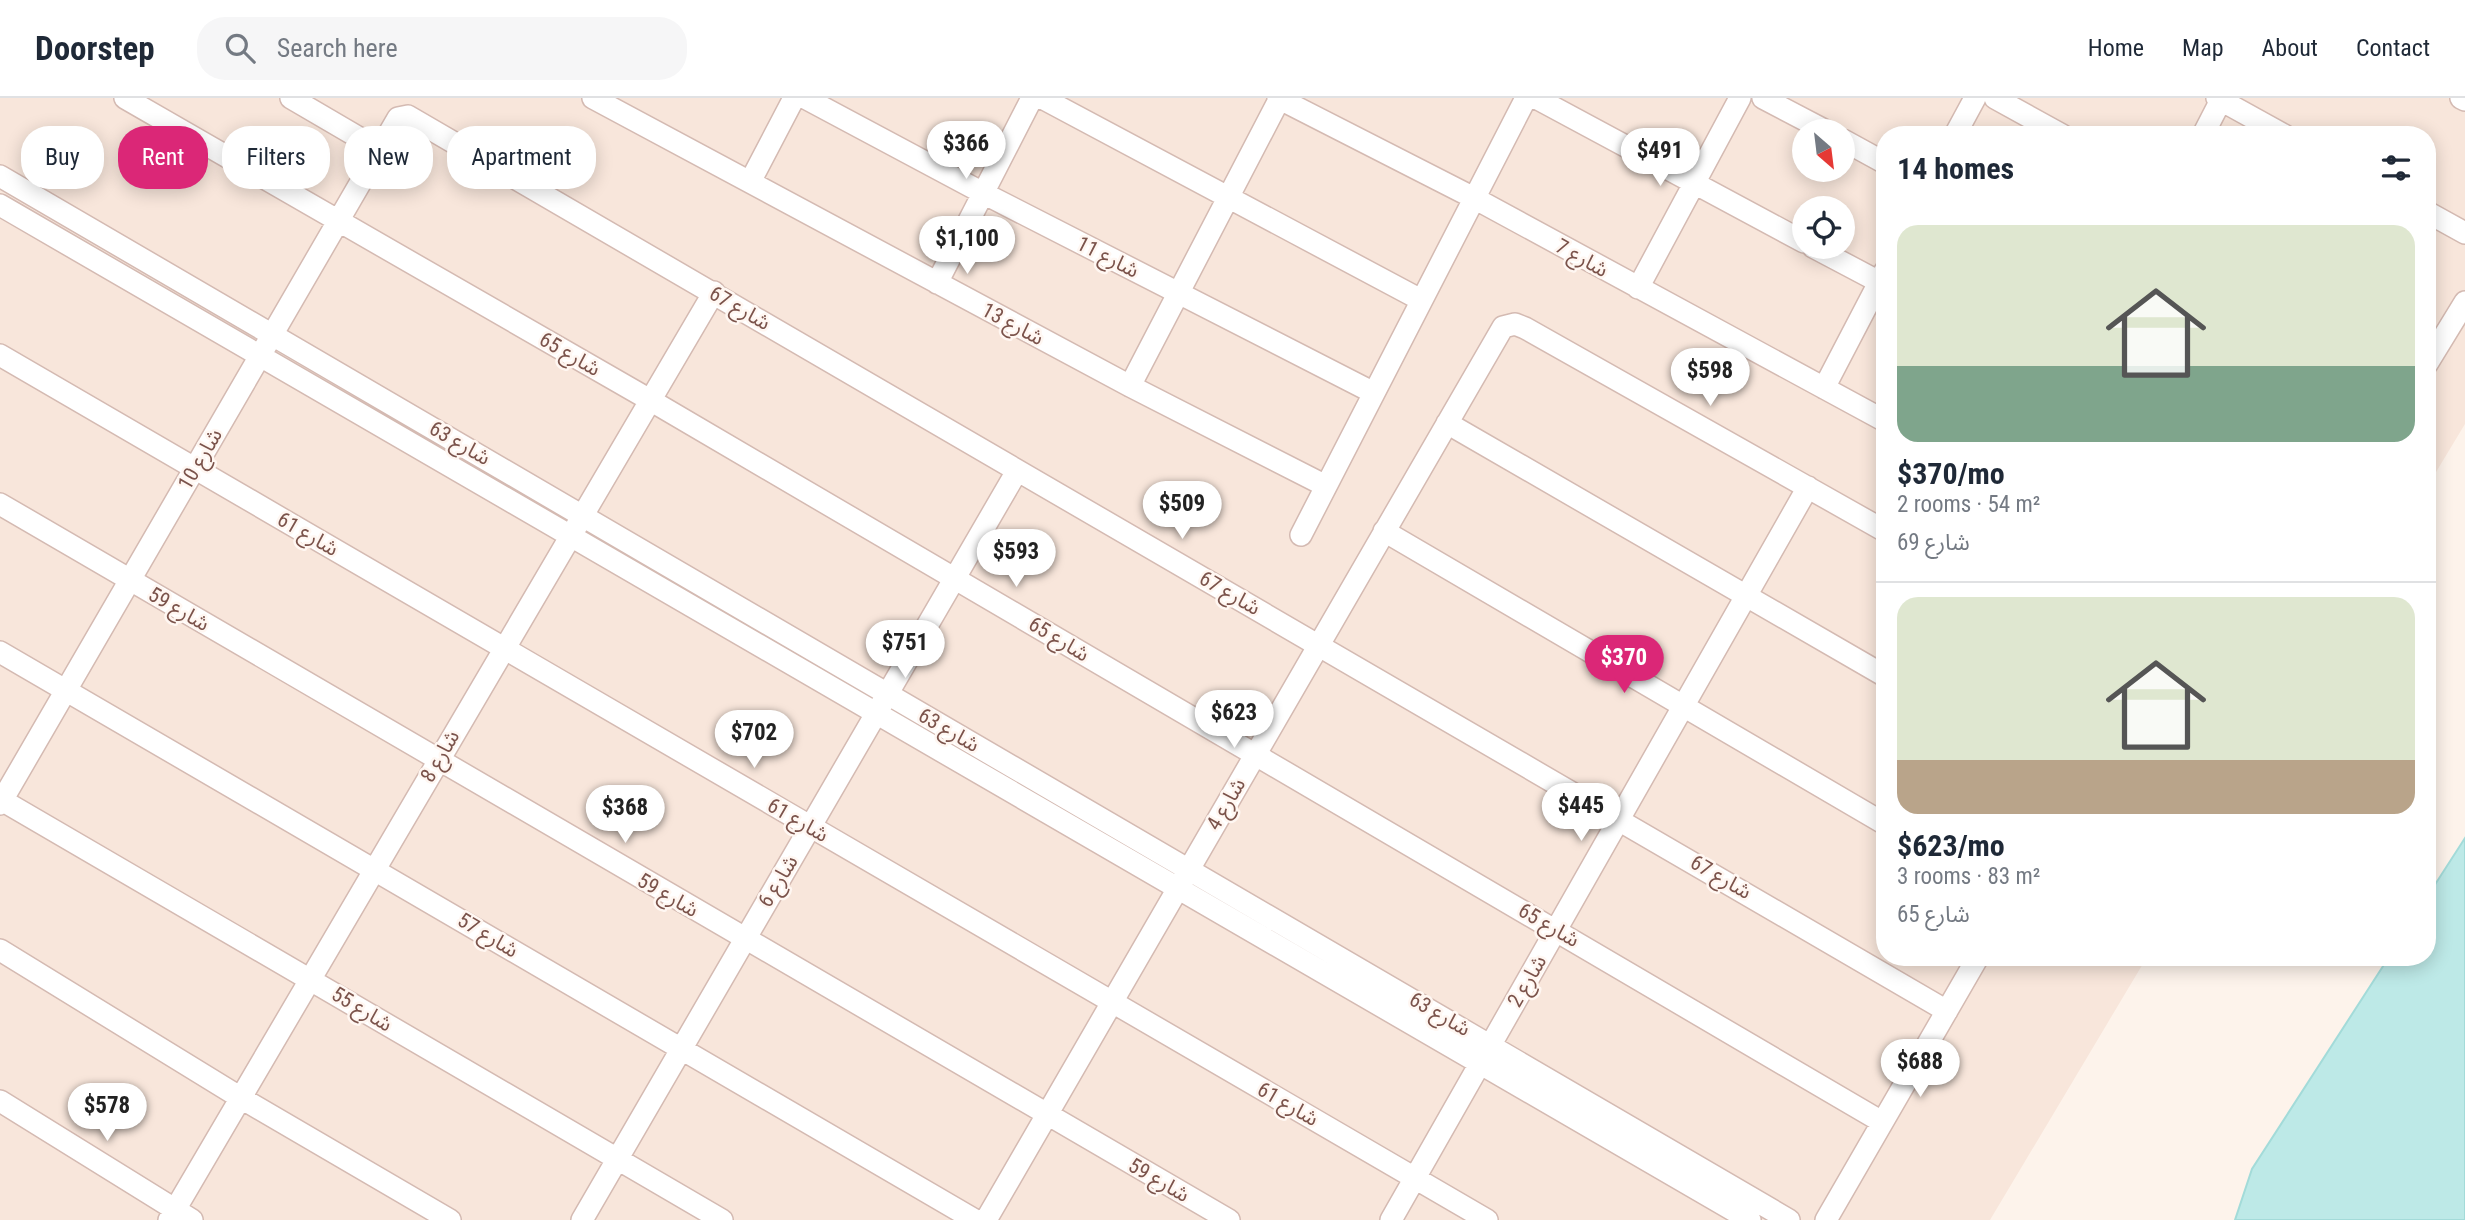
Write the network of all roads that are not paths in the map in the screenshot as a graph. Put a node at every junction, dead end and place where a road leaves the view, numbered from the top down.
1 (125, 98) edge
2 (291, 98) edge
3 (593, 98) edge
4 (793, 98) edge
5 (805, 98) edge
6 (1032, 98) edge
7 (1042, 98) edge
8 (1279, 98) edge
9 (1526, 98) edge
10 (1536, 98) edge
11 (1740, 98) edge
12 (1763, 98) edge
13 (1975, 98) edge
14 (1995, 98) edge
15 (2220, 99) edge
16 (402, 116) joint
17 (1802, 119) edge
18 (396, 126) edge
19 (1960, 126) edge
20 (2046, 126) edge
21 (2207, 126) edge
22 (2268, 126) edge
23 (344, 129) edge
24 (1855, 147) edge
25 (1876, 158) edge
26 (0, 176) edge
27 (750, 182) junction
28 (1694, 183) junction
29 (357, 189) edge
30 (983, 193) junction
31 (1228, 197) junction
32 (1474, 198) junction
33 (0, 205) edge
34 (2436, 217) edge
35 (339, 221) junction
36 (2465, 233) edge
37 (1792, 236) edge
38 (1839, 259) edge
39 (1876, 276) edge
40 (937, 284) junction
41 (1638, 289) junction
42 (714, 292) junction
43 (1876, 292) edge
44 (1179, 293) junction
45 (1422, 300) junction
46 (2465, 302) edge
47 (273, 335) junction
48 (2436, 337) edge
49 (0, 355) edge
50 (261, 355) junction
51 (1130, 386) junction
52 (1824, 388) junction
53 (1374, 393) junction
54 (650, 400) junction
55 (1876, 416) edge
56 (1447, 423) junction
57 (195, 468) junction
58 (1017, 471) junction
59 (1326, 486) junction
60 (1808, 487) junction
61 (0, 504) edge
62 (583, 515) junction
63 (1876, 526) edge
64 (1384, 531) junction
65 (1301, 535) dead end
66 (571, 536) junction
67 (955, 578) junction
68 (129, 580) junction
69 (1746, 595) junction
70 (1319, 645) junction
71 (504, 647) junction
72 (0, 652) edge
73 (1876, 671) edge
74 (67, 689) junction
75 (887, 694) junction
76 (1684, 705) junction
77 (876, 713) junction
78 (1255, 755) junction
79 (438, 759) junction
80 (1, 801) edge
81 (1619, 818) junction
82 (1876, 819) edge
83 (810, 827) junction
84 (375, 868) junction
85 (1183, 879) junction
86 (1556, 929) junction
87 (744, 939) junction
88 (0, 950) edge
89 (1973, 966) edge
90 (310, 978) junction
91 (1112, 1002) junction
92 (1947, 1011) junction
93 (1491, 1044) junction
94 (681, 1049) junction
95 (1479, 1065) junction
96 (241, 1098) junction
97 (0, 1101) edge
98 (1046, 1115) junction
99 (1882, 1122) junction
100 (616, 1159) junction
101 (1415, 1177) junction
102 (1723, 1193) junction
103 (179, 1217) edge
104 (450, 1220) edge
105 (582, 1220) edge
106 (722, 1220) edge
107 (975, 1220) edge
108 (986, 1220) edge
109 (1229, 1220) edge
110 (1391, 1220) edge
111 (1487, 1220) edge
112 (1750, 1220) edge
113 (1789, 1220) edge
114 (1826, 1220) edge

1 - 35 street, شارع 65
2 - 23 street
3 - 27 street, شارع 13
4 - 27 street
5 - 30 street, شارع 11
6 - 30 street
7 - 31 street
8 - 31 street
8 - 32 street, شارع 7
9 - 32 street
10 - 28 street
11 - 28 street
12 - 17 street
13 - 19 street
14 - 20 street
15 - 21 street
15 - 22 street
16 - 18 street, شارع 10
16 - 42 street, شارع 67
24 - 25 street
26 - 47 street, شارع 63
27 - 40 street, شارع 13
28 - 37 street
28 - 41 street
29 - 35 street, شارع 10
30 - 40 street
30 - 44 street, شارع 11
31 - 44 street
31 - 45 street
32 - 41 street, شارع 7
32 - 45 street
33 - 50 street, شارع 63
34 - 36 street
35 - 47 street, شارع 10
35 - 54 street, شارع 65
38 - 39 street
40 - 51 street, شارع 13
41 - 52 street, شارع 7
42 - 54 street, شارع 8
42 - 58 street, شارع 67
43 - 52 street
44 - 51 street
44 - 53 street, شارع 11
45 - 53 street
46 - 48 street
47 - 50 street, شارع 10
47 - 62 street, شارع 63
49 - 57 street, شارع 61
50 - 57 street, شارع 10
50 - 66 street, شارع 63
51 - 59 street, شارع 13
52 - 55 street, شارع 7
53 - 59 street
54 - 62 street, شارع 8
54 - 67 street, شارع 65
56 - 60 street, شارع 4
56 - 64 street, شارع 4
56 - 69 street
57 - 68 street, شارع 10
57 - 71 street, شارع 61
58 - 67 street, شارع 6
58 - 70 street, شارع 67
59 - 65 street
60 - 63 street
60 - 69 street, شارع 2
61 - 68 street, شارع 59
62 - 66 street, شارع 8
62 - 75 street, شارع 63
64 - 70 street, شارع 4
64 - 76 street
66 - 71 street, شارع 8
66 - 77 street, شارع 63
67 - 75 street, شارع 6
67 - 78 street, شارع 65
68 - 74 street, شارع 10
68 - 79 street, شارع 59
69 - 73 street
69 - 76 street, شارع 2
70 - 78 street, شارع 4
70 - 81 street, شارع 67
71 - 79 street, شارع 8
71 - 83 street, شارع 61
72 - 74 street, شارع 57
74 - 80 street, شارع 10
74 - 84 street, شارع 57
75 - 77 street, شارع 6
75 - 85 street, شارع 63
76 - 81 street, شارع 2
76 - 82 street
77 - 83 street, شارع 6
77 - 85 street, شارع 63
78 - 85 street, شارع 4
78 - 86 street, شارع 65
79 - 84 street, شارع 8
79 - 87 street, شارع 59
80 - 90 street, شارع 55
81 - 86 street, شارع 2
81 - 92 street, شارع 67
83 - 87 street, شارع 6
83 - 91 street, شارع 61
84 - 90 street, شارع 8
84 - 94 street, شارع 57
85 - 91 street, شارع 4
85 - 93 street, شارع 63
85 - 95 street, شارع 63
86 - 93 street, شارع 2
86 - 99 street, شارع 65
87 - 94 street, شارع 6
87 - 98 street, شارع 59
88 - 96 street
89 - 92 street
90 - 96 street, شارع 8
90 - 100 street, شارع 55
91 - 98 street, شارع 4
91 - 101 street, شارع 61
92 - 99 street
93 - 95 street, شارع 2
93 - 102 street, شارع 63
94 - 100 street, شارع 6
94 - 107 street, شارع 57
95 - 101 street, شارع 2
95 - 102 street, شارع 63
96 - 103 street, شارع 8
96 - 104 street
97 - 103 street
98 - 108 street, شارع 4
98 - 109 street, شارع 59
99 - 114 street
100 - 105 street, شارع 6
100 - 106 street, شارع 55
101 - 110 street, شارع 2
101 - 111 street, شارع 61
102 - 112 street, شارع 63
102 - 113 street, شارع 63

